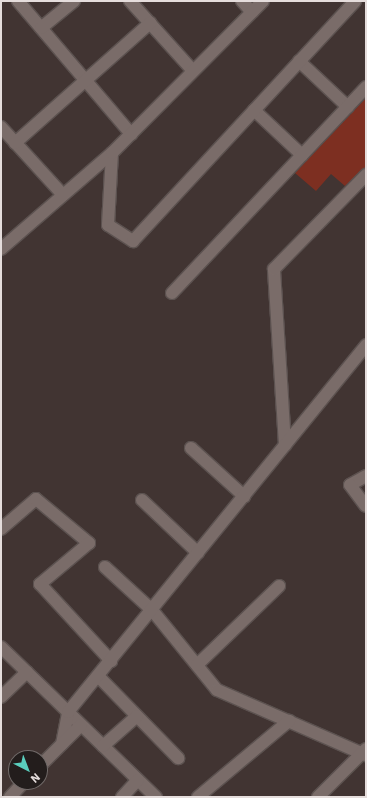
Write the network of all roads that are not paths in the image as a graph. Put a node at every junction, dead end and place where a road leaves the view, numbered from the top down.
1 (18, 1) edge
2 (74, 1) edge
3 (130, 1) edge
4 (242, 1) edge
5 (263, 1) edge
6 (355, 1) edge
7 (252, 12) junction
8 (150, 23) junction
9 (41, 28) junction
10 (184, 61) junction
11 (299, 61) junction
12 (193, 71) junction
13 (184, 80) junction
14 (86, 81) junction
15 (366, 88) edge
16 (348, 107) junction
17 (254, 110) junction
18 (1, 127) edge
19 (131, 134) junction
20 (15, 142) junction
21 (112, 153) junction
22 (302, 155) junction
23 (366, 175) edge
24 (63, 195) junction
25 (3, 242) edge
26 (172, 293) dead end
27 (366, 345) edge
28 (285, 445) junction
29 (192, 448) dead end
30 (366, 476) edge
31 (244, 496) junction
32 (142, 500) dead end
33 (366, 506) edge
34 (1, 529) edge
35 (198, 553) junction
36 (105, 567) dead end
37 (279, 586) dead end
38 (152, 610) junction
39 (1, 647) edge
40 (111, 660) junction
41 (197, 665) junction
42 (27, 672) junction
43 (98, 676) junction
44 (1, 697) edge
45 (68, 712) junction
46 (137, 716) junction
47 (289, 721) junction
48 (81, 725) junction
49 (62, 744) junction
50 (103, 746) junction
51 (365, 753) edge
52 (48, 758) edge
53 (178, 758) dead end
54 (138, 780) junction
55 (122, 797) edge
56 (156, 797) edge
57 (198, 797) edge
58 (318, 797) edge

1 - 9 street
2 - 9 street
3 - 8 street
4 - 7 street
5 - 7 street
6 - 11 street
7 - 12 street
8 - 10 street
8 - 14 street
9 - 14 street
10 - 12 street
10 - 13 street
11 - 16 street
11 - 17 street
12 - 13 street
13 - 19 street
14 - 19 street
14 - 20 street
15 - 16 street
16 - 22 street
17 - 21 street
17 - 22 street
18 - 20 street
19 - 21 street
20 - 24 street
21 - 24 street
22 - 26 street
23 - 28 street
24 - 25 street
27 - 28 street
28 - 31 street
29 - 31 street
30 - 33 street
31 - 35 street
32 - 35 street
34 - 40 street
35 - 38 street
36 - 38 street
37 - 41 street
38 - 40 street
38 - 41 street
39 - 42 street
40 - 43 street
41 - 47 street
42 - 44 street
42 - 45 street
43 - 45 street
43 - 46 street
45 - 48 street
45 - 49 street
46 - 50 street
46 - 53 street
47 - 51 street
47 - 57 street
48 - 49 street
48 - 50 street
49 - 52 street
50 - 54 street
51 - 58 street
54 - 55 street
54 - 56 street

